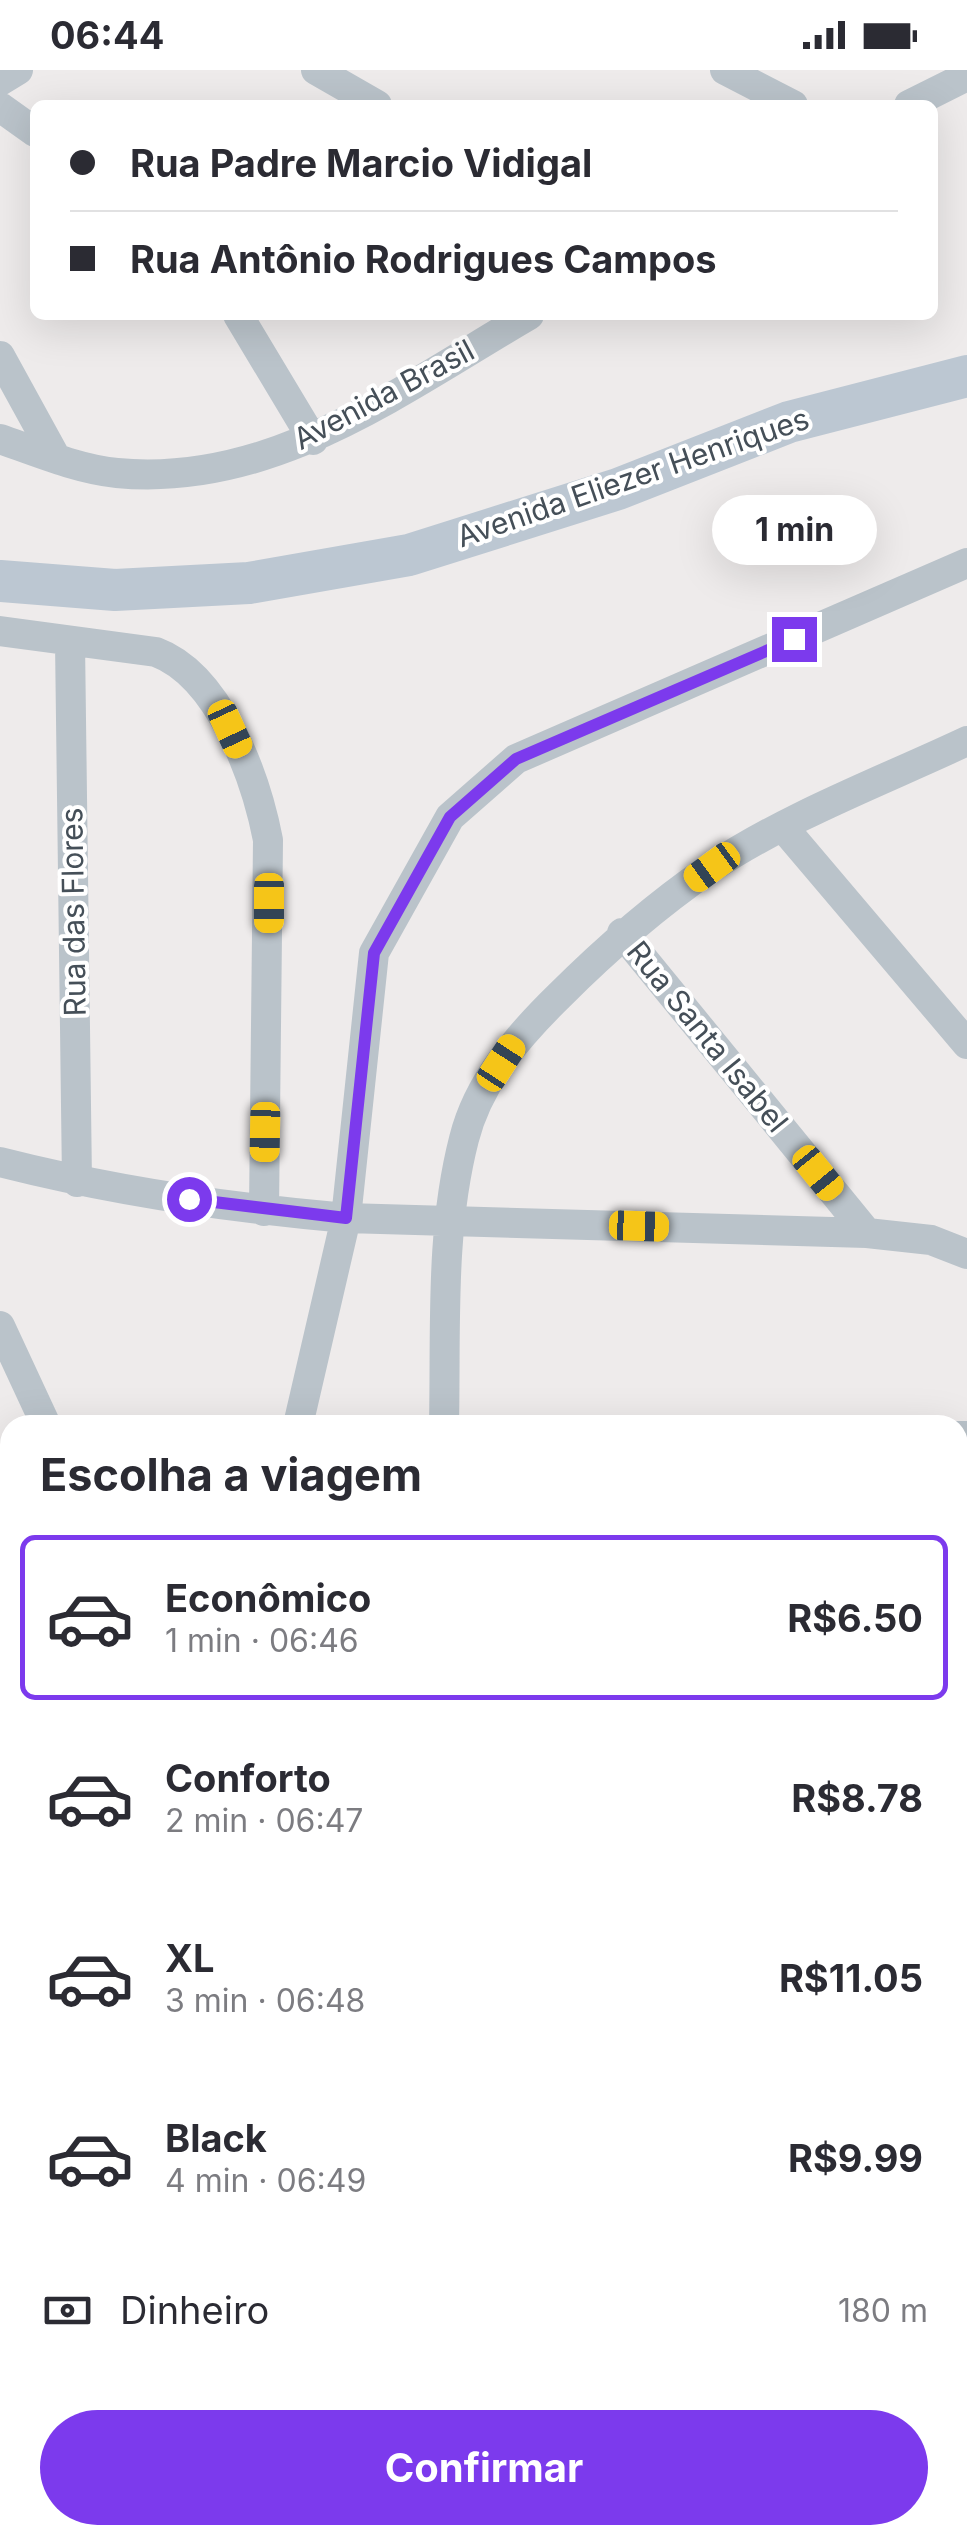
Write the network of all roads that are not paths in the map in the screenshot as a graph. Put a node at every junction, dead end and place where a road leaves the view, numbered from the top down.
1 (18, 70) edge
2 (316, 70) edge
3 (725, 70) edge
4 (967, 76) edge
5 (0, 81) edge
6 (368, 100) edge
7 (782, 100) edge
8 (918, 100) edge
9 (0, 107) edge
10 (30, 128) edge
11 (241, 320) edge
12 (520, 320) edge
13 (0, 356) edge
14 (967, 376) edge
15 (0, 439) edge
16 (313, 440) junction
17 (56, 458) junction
18 (967, 564) edge
19 (0, 581) edge
20 (0, 630) edge
21 (70, 642) junction
22 (967, 741) edge
23 (784, 827) junction
24 (622, 933) junction
25 (967, 1044) edge
26 (0, 1162) edge
27 (77, 1182) junction
28 (264, 1211) junction
29 (346, 1218) junction
30 (448, 1220) junction
31 (868, 1233) junction
32 (967, 1254) edge
33 (0, 1326) edge
34 (41, 1415) edge
35 (300, 1415) edge
36 (444, 1415) edge

1 - 5 street
2 - 6 street
3 - 7 street
4 - 8 street
9 - 10 street
11 - 16 street
12 - 16 street, Avenida Brasil
13 - 17 street
14 - 19 street, Avenida Eliezer Henriques
15 - 17 street, Avenida Brasil
16 - 17 street, Avenida Brasil
18 - 29 street
20 - 21 street
21 - 27 street, Rua das Flores
21 - 28 street
22 - 23 street
23 - 24 street
23 - 25 street
24 - 30 street
24 - 31 street, Rua Santa Isabel
26 - 27 street
27 - 28 street
28 - 29 street
29 - 30 street
29 - 35 street
30 - 31 street
30 - 36 street
31 - 32 street
33 - 34 street

